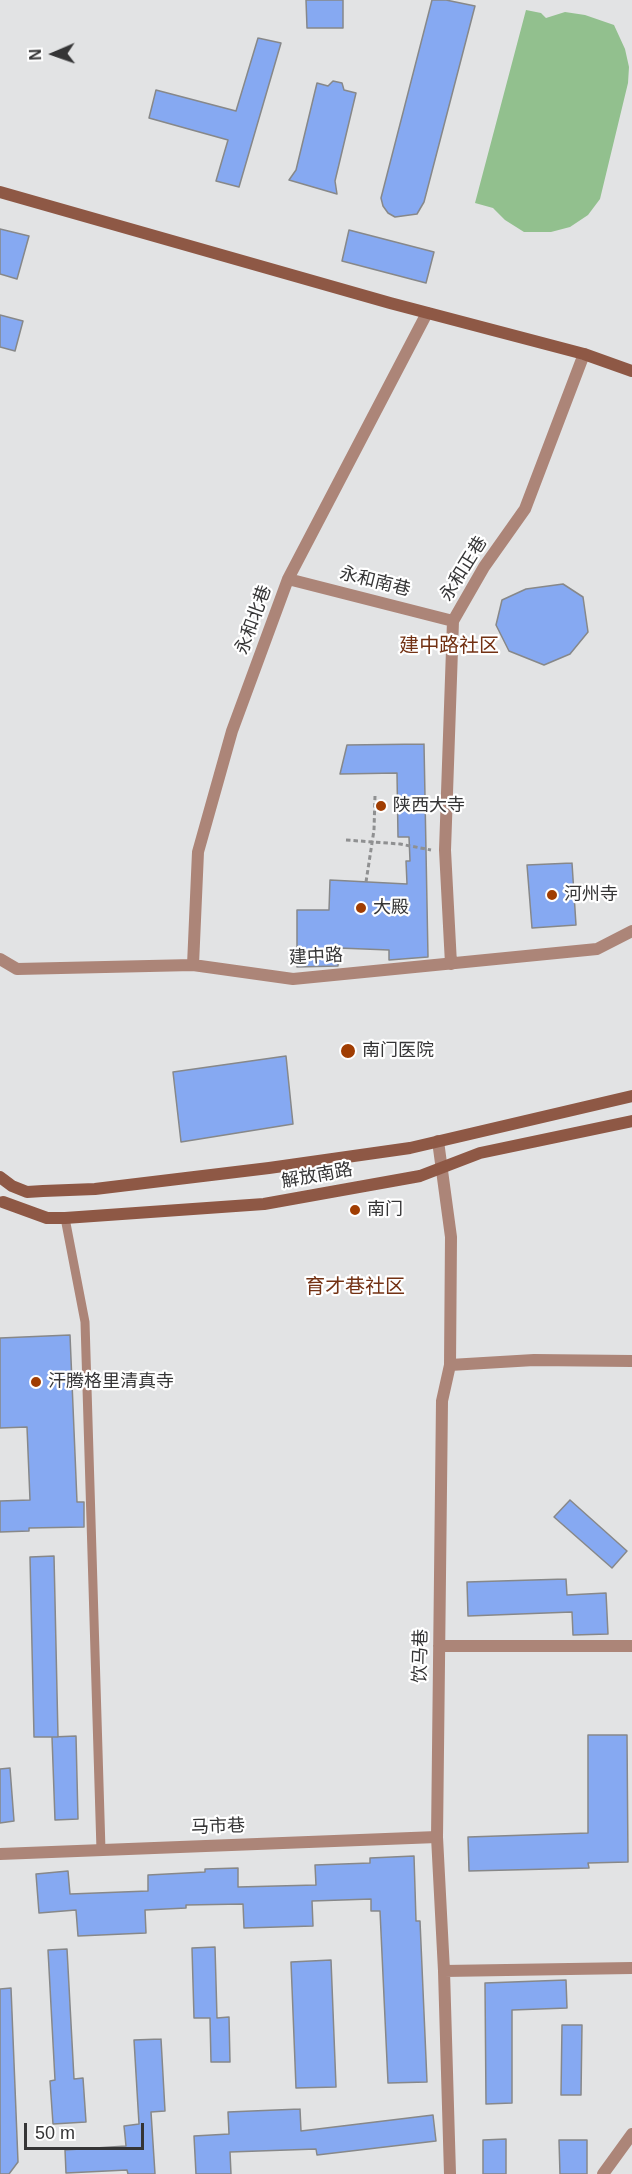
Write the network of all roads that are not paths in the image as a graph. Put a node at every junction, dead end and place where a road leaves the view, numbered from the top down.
1 (0, 192) edge
2 (427, 313) junction
3 (584, 354) junction
4 (632, 371) edge
5 (288, 579) junction
6 (453, 621) junction
7 (632, 931) edge
8 (0, 958) edge
9 (451, 964) junction
10 (193, 965) junction
11 (632, 1096) edge
12 (632, 1121) edge
13 (438, 1141) junction
14 (442, 1168) junction
15 (0, 1177) edge
16 (43, 1191) junction
17 (1, 1201) edge
18 (65, 1218) junction
19 (632, 1361) edge
20 (450, 1365) junction
21 (439, 1646) junction
22 (632, 1646) edge
23 (437, 1837) junction
24 (101, 1850) junction
25 (0, 1854) edge
26 (632, 1968) edge
27 (444, 1971) junction
28 (632, 2134) edge
29 (450, 2174) edge
30 (603, 2174) edge

1 - 2 main road
2 - 3 main road
2 - 5 street, 永和北巷
3 - 4 main road
3 - 6 street, 永和正巷
5 - 6 street, 永和南巷
5 - 10 street, 永和北巷
6 - 9 street, 永和正巷
7 - 9 street, 建中路
8 - 10 street, 建中路
9 - 10 street, 建中路
11 - 13 main road, 解放南路
12 - 14 main road, 解放南路
13 - 14 street, 饮马巷
13 - 16 main road, 解放南路
14 - 18 main road, 解放南路
14 - 20 street, 饮马巷
15 - 16 main road, 解放南路
16 - 17 main road, 解放南路
17 - 18 main road, 解放南路
18 - 24 lane
19 - 20 street
20 - 21 street, 饮马巷
21 - 22 street
21 - 23 street, 饮马巷
23 - 24 street, 马市巷
23 - 27 street, 饮马巷
24 - 25 street, 马市巷
26 - 27 street
27 - 29 street, 饮马巷
28 - 30 street

